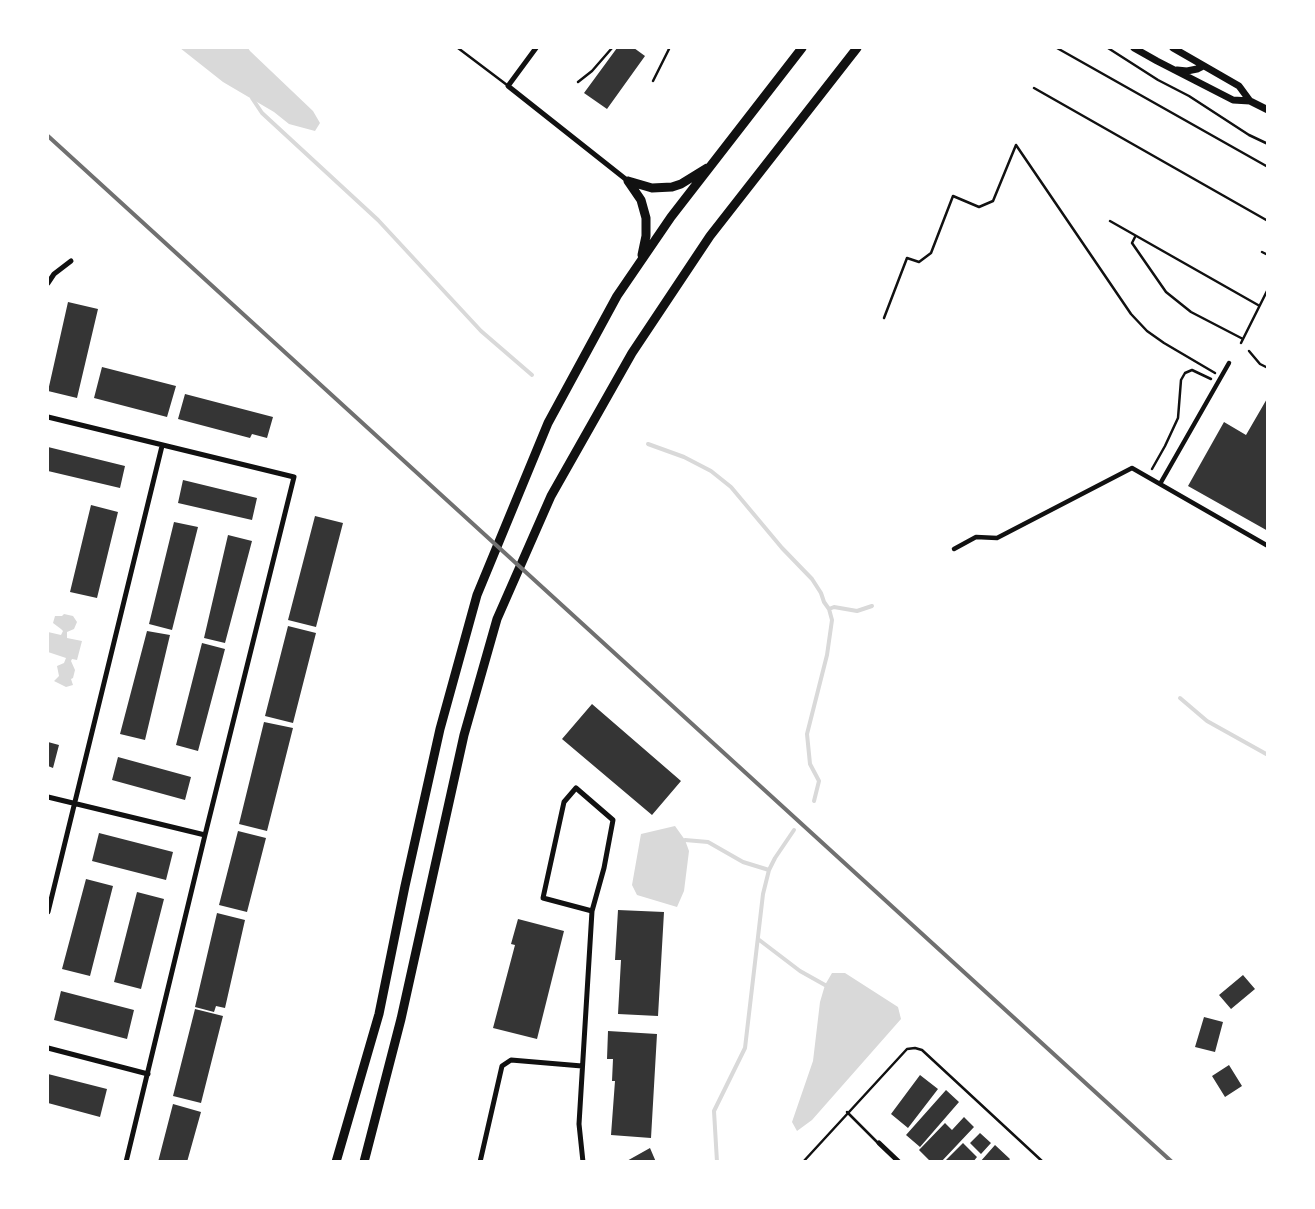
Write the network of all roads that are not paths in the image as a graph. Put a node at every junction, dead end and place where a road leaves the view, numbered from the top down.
1 (458, 48) edge
2 (536, 48) edge
3 (612, 48) edge
4 (668, 48) edge
5 (802, 48) edge
6 (857, 48) edge
7 (1134, 48) edge
8 (1173, 48) edge
9 (1203, 66) junction
10 (1174, 70) junction
11 (653, 81) dead end
12 (578, 82) dead end
13 (508, 86) junction
14 (1250, 101) junction
15 (1268, 110) edge
16 (711, 165) junction
17 (628, 181) junction
18 (71, 261) dead end
19 (639, 264) junction
20 (48, 284) edge
21 (1229, 363) dead end
22 (48, 417) edge
23 (162, 446) junction
24 (1160, 484) junction
25 (1268, 546) edge
26 (954, 549) dead end
27 (48, 797) edge
28 (74, 803) junction
29 (205, 835) junction
30 (592, 911) junction
31 (48, 912) edge
32 (48, 1048) edge
33 (582, 1066) junction
34 (148, 1074) junction
35 (847, 1112) junction
36 (878, 1143) joint
37 (126, 1162) edge
38 (336, 1162) edge
39 (364, 1162) edge
40 (480, 1162) edge
41 (583, 1162) edge
42 (803, 1162) edge
43 (899, 1162) edge
44 (1043, 1162) edge

1 - 13 lane
2 - 13 street
3 - 12 lane
4 - 11 lane
5 - 16 highway
6 - 39 highway
7 - 10 street
8 - 9 street
9 - 10 street
9 - 14 street
10 - 14 street
13 - 17 street
14 - 15 street
16 - 17 highway
16 - 19 highway
17 - 19 highway
18 - 20 street
19 - 38 highway
21 - 24 street
22 - 23 street
23 - 28 street
23 - 29 street
24 - 25 street
24 - 26 street
27 - 28 street
28 - 29 street
28 - 31 street
29 - 34 street
30 - 30 street
30 - 33 street
32 - 34 street
33 - 40 street
33 - 41 street
34 - 37 street
35 - 36 lane
35 - 42 lane
35 - 44 lane
36 - 43 street

